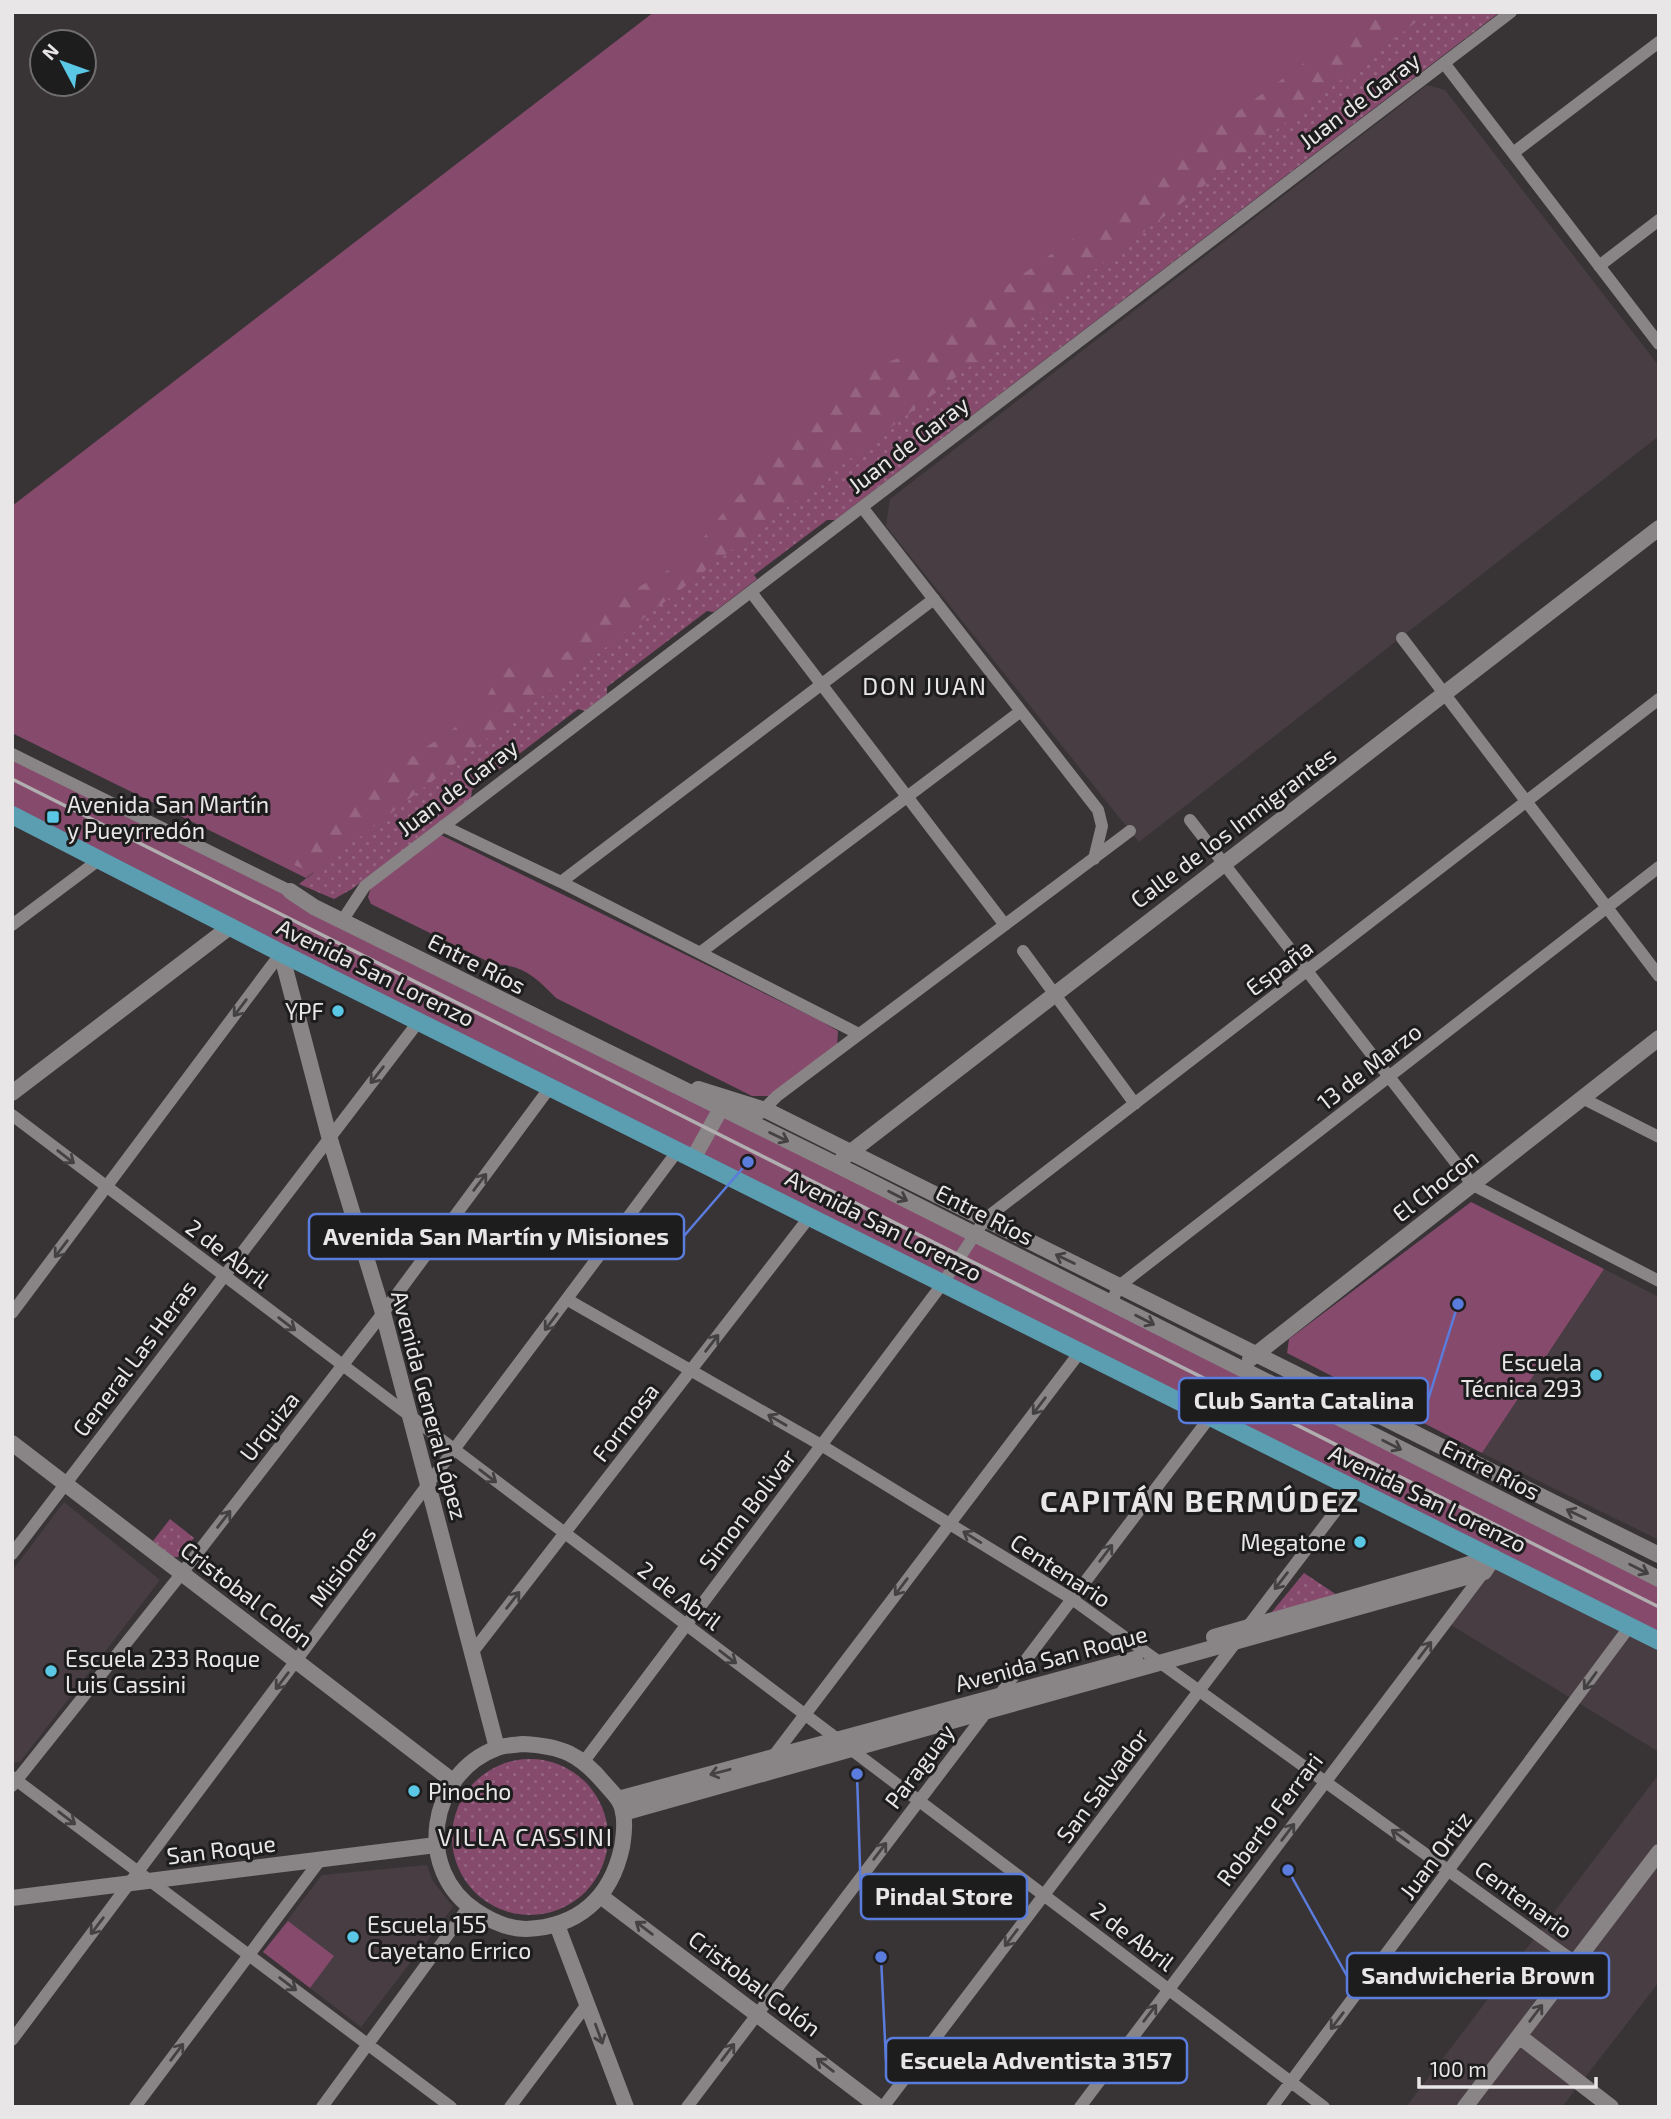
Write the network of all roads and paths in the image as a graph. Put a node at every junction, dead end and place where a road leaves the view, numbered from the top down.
1 (1511, 12) edge
2 (1659, 41) edge
3 (1444, 63) junction
4 (1513, 153) junction
5 (1659, 220) edge
6 (1599, 266) junction
7 (1659, 344) edge
8 (862, 507) junction
9 (1659, 528) edge
10 (751, 592) junction
11 (934, 599) junction
12 (1402, 638) dead end
13 (822, 685) junction
14 (1446, 695) junction
15 (1659, 699) edge
16 (1021, 711) junction
17 (12, 754) edge
18 (908, 797) junction
19 (1527, 802) junction
20 (12, 816) edge
21 (1191, 820) dead end
22 (443, 826) junction
23 (1130, 831) dead end
24 (100, 859) junction
25 (1094, 859) junction
26 (1223, 862) junction
27 (1659, 867) edge
28 (561, 882) junction
29 (290, 891) joint
30 (1606, 907) junction
31 (345, 917) junction
32 (12, 925) edge
33 (1005, 925) junction
34 (231, 926) junction
35 (1023, 951) dead end
36 (701, 952) junction
37 (281, 953) junction
38 (1308, 972) junction
39 (1659, 976) edge
40 (1054, 994) junction
41 (419, 1021) junction
42 (859, 1034) junction
43 (1659, 1038) edge
44 (1389, 1076) junction
45 (551, 1086) junction
46 (12, 1093) edge
47 (1582, 1098) junction
48 (723, 1104) junction
49 (1135, 1104) junction
50 (762, 1109) junction
51 (12, 1115) edge
52 (753, 1124) junction
53 (329, 1136) junction
54 (1659, 1137) edge
55 (849, 1151) junction
56 (687, 1153) junction
57 (837, 1165) junction
58 (1473, 1185) junction
59 (107, 1188) junction
60 (811, 1215) junction
61 (985, 1219) junction
62 (973, 1234) junction
63 (223, 1276) junction
64 (1659, 1281) edge
65 (943, 1283) junction
66 (1119, 1286) junction
67 (568, 1300) junction
68 (1111, 1303) junction
69 (12, 1313) edge
70 (383, 1313) junction
71 (1080, 1352) junction
72 (1254, 1353) junction
73 (342, 1366) junction
74 (692, 1370) junction
75 (1243, 1370) junction
76 (409, 1416) junction
77 (1210, 1417) junction
78 (12, 1443) edge
79 (821, 1445) junction
80 (455, 1451) junction
81 (1463, 1458) junction
82 (1454, 1476) junction
83 (65, 1483) junction
84 (428, 1486) junction
85 (1353, 1488) junction
86 (950, 1523) junction
87 (1605, 1528) junction
88 (565, 1534) junction
89 (1594, 1547) junction
90 (12, 1554) edge
91 (1659, 1555) edge
92 (1494, 1557) junction
93 (1484, 1572) junction
94 (182, 1573) junction
95 (1659, 1579) edge
96 (1072, 1599) junction
97 (686, 1625) junction
98 (1630, 1626) junction
99 (1241, 1634) junction
100 (1659, 1641) edge
101 (471, 1654) junction
102 (1154, 1659) junction
103 (297, 1660) junction
104 (1199, 1691) junction
105 (999, 1694) junction
106 (986, 1712) junction
107 (804, 1715) junction
108 (844, 1745) junction
109 (497, 1748) junction
110 (771, 1759) junction
111 (585, 1760) junction
112 (758, 1776) junction
113 (14, 1781) edge
114 (1325, 1782) junction
115 (454, 1783) junction
116 (919, 1801) junction
117 (620, 1806) junction
118 (436, 1845) junction
119 (1659, 1852) edge
120 (321, 1859) junction
121 (1449, 1872) junction
122 (134, 1878) junction
123 (154, 1880) junction
124 (1044, 1896) junction
125 (602, 1897) junction
126 (12, 1898) edge
127 (469, 1906) junction
128 (557, 1925) junction
129 (250, 1956) junction
130 (1575, 1962) junction
131 (1168, 1990) junction
132 (588, 2003) junction
133 (757, 2014) junction
134 (1519, 2036) junction
135 (12, 2040) edge
136 (369, 2045) junction
137 (1291, 2082) junction
138 (135, 2107) edge
139 (322, 2107) edge
140 (451, 2107) edge
141 (510, 2107) edge
142 (626, 2107) edge
143 (687, 2107) edge
144 (881, 2107) edge
145 (1080, 2107) edge
146 (1272, 2107) edge
147 (1324, 2107) edge
148 (1465, 2107) edge
149 (1611, 2107) edge

1 - 3 street, Juan de Garay
2 - 4 street
3 - 4 street
3 - 8 street, Juan de Garay
4 - 6 street
5 - 6 street
6 - 7 street
8 - 10 street, Juan de Garay
8 - 11 street
9 - 14 street, Calle de los Inmigrantes
10 - 13 street
10 - 22 street, Juan de Garay
11 - 13 street
11 - 16 street
12 - 14 street
13 - 18 street
13 - 28 street
14 - 19 street
14 - 26 street, Calle de los Inmigrantes
15 - 19 street, España
16 - 18 street
16 - 25 street
17 - 29 street, Entre Ríos
18 - 33 street
18 - 36 street
19 - 30 street
19 - 38 street, España
20 - 24 main road, Avenida San Lorenzo
21 - 26 street
22 - 28 street
22 - 31 street, Juan de Garay
23 - 25 street
24 - 32 street
24 - 34 main road, Avenida San Lorenzo
25 - 33 street
26 - 38 street
26 - 40 street, Calle de los Inmigrantes
27 - 30 street, 13 de Marzo
28 - 36 street
29 - 31 street, Entre Ríos
30 - 39 street
30 - 44 street, 13 de Marzo
31 - 48 street, Entre Ríos
33 - 42 street
34 - 37 main road, Avenida San Lorenzo
34 - 46 street
35 - 40 street
36 - 42 street
37 - 41 main road, Avenida San Lorenzo
37 - 53 street, Avenida General López
37 -> 59 street
38 - 44 street
38 - 49 street, España
40 - 49 street
40 - 55 street, Calle de los Inmigrantes
41 - 45 main road, Avenida San Lorenzo
41 -> 53 street, General Las Heras
42 - 50 street
43 - 47 street, El Chocon
44 - 58 street
44 - 66 street, 13 de Marzo
45 - 56 main road, Avenida San Lorenzo
70 -> 45 street, Urquiza
47 - 54 street
47 - 58 street, El Chocon
48 - 50 street, Entre Ríos
48 - 52 street, Entre Ríos
48 - 56 street
49 - 61 street, España
50 - 52 street
50 - 55 street, Entre Ríos
51 -> 59 street, 2 de Abril
52 -> 57 street, Entre Ríos
53 - 63 street, General Las Heras
53 - 70 street, Avenida General López
55 - 57 street, Calle de los Inmigrantes
55 - 61 street, Entre Ríos
56 - 60 main road, Avenida San Lorenzo
56 - 67 street, Misiones
57 -> 62 street, Entre Ríos
58 - 64 street
58 - 72 street, El Chocon
59 - 63 street, 2 de Abril
59 -> 69 street
60 - 65 main road, Avenida San Lorenzo
74 -> 60 street, Formosa
61 - 62 street, España
66 -> 61 street, Entre Ríos
62 - 65 street, España
62 - 68 street, Entre Ríos
63 -> 73 street, 2 de Abril
63 - 83 street, General Las Heras
65 - 71 main road, Avenida San Lorenzo
65 - 79 street, Simon Bolivar
66 - 68 street, 13 de Marzo
66 - 72 street, Entre Ríos
67 - 74 street, Centenario
67 -> 80 street, Misiones
68 -> 75 street, Entre Ríos
70 - 73 street, Urquiza
70 - 76 street, Avenida General López
71 - 77 main road, Avenida San Lorenzo
71 -> 86 street
72 - 75 street, El Chocon
72 - 81 street, Entre Ríos
73 - 76 street, 2 de Abril
94 -> 73 street, Urquiza
79 -> 74 street, Centenario
74 - 88 street, Formosa
75 -> 82 street, Entre Ríos
76 - 80 street, 2 de Abril
76 - 84 street, Avenida General López
77 - 85 main road, Avenida San Lorenzo
96 -> 77 street, Paraguay
78 - 83 street, Cristobal Colón
79 - 86 street, Centenario
79 - 97 street, Simon Bolivar
80 - 84 street, Misiones
80 -> 88 street, 2 de Abril
81 - 82 street
87 -> 81 street, Entre Ríos
82 - 89 street, Entre Ríos
83 - 90 street, General Las Heras
83 - 94 street, Cristobal Colón
84 - 101 street, Avenida General López
84 - 103 street, Misiones
85 - 92 main road, Avenida San Lorenzo
85 -> 99 street, San Salvador
96 -> 86 street, Centenario
86 -> 107 street
87 - 89 street
87 - 91 street, Entre Ríos
88 - 97 street, 2 de Abril
101 -> 88 street, Formosa
89 -> 95 street, Entre Ríos
92 - 93 street, Roberto Ferrari
92 - 98 main road, Avenida San Lorenzo
92 - 99 street, Avenida San Roque
93 - 99 street, Avenida San Roque
114 -> 93 street, Roberto Ferrari
94 - 103 street, Cristobal Colón
94 - 113 street, Urquiza
96 - 102 street, Centenario
96 - 105 street, Paraguay
97 -> 107 street, 2 de Abril
97 - 111 street, Simon Bolivar
98 - 100 main road, Avenida San Lorenzo
98 -> 121 street, Juan Ortiz
99 - 102 street, Avenida San Roque
99 - 104 street, San Salvador
101 - 109 street, Avenida General López
102 - 104 street, Centenario
102 - 105 street, Avenida San Roque
102 - 106 street, Avenida San Roque
103 - 115 street, Cristobal Colón
103 -> 122 street, Misiones
104 - 114 street, Centenario
104 - 124 street, San Salvador
105 - 106 street, Paraguay
105 - 108 street, Avenida San Roque
106 - 108 street, Avenida San Roque
106 - 116 street, Paraguay
107 - 108 street, 2 de Abril
107 - 110 street
108 - 110 street, Avenida San Roque
108 - 112 street, Avenida San Roque
108 - 116 street, 2 de Abril
109 - 111 street
109 - 115 street
110 - 112 street
110 -> 117 street, Avenida San Roque
111 - 117 street
112 - 117 street, Avenida San Roque
113 -> 122 street
121 -> 114 street, Centenario
131 -> 114 street, Roberto Ferrari
115 - 118 street
116 - 124 street, 2 de Abril
133 -> 116 street, Paraguay
117 - 125 street
118 - 120 street, San Roque
118 - 127 street
119 - 130 street
120 - 123 street, San Roque
120 - 129 street
121 - 130 street, Centenario
121 -> 137 street, Juan Ortiz
122 - 123 street, San Roque
122 - 126 street, San Roque
122 -> 135 street, Misiones
123 - 129 street
124 - 131 street, 2 de Abril
124 -> 144 street, San Salvador
125 - 128 street
133 -> 125 street, Cristobal Colón
127 - 128 street
127 - 136 street
128 - 132 street
129 -> 136 street
138 -> 129 street
134 -> 130 street
131 - 137 street, 2 de Abril
145 -> 131 street, Roberto Ferrari
132 - 141 street
132 -> 142 street
143 -> 133 street, Paraguay
144 -> 133 street, Cristobal Colón
134 - 148 street
134 - 149 street
136 - 139 street
136 - 140 street
137 - 146 street, Juan Ortiz
137 - 147 street, 2 de Abril

